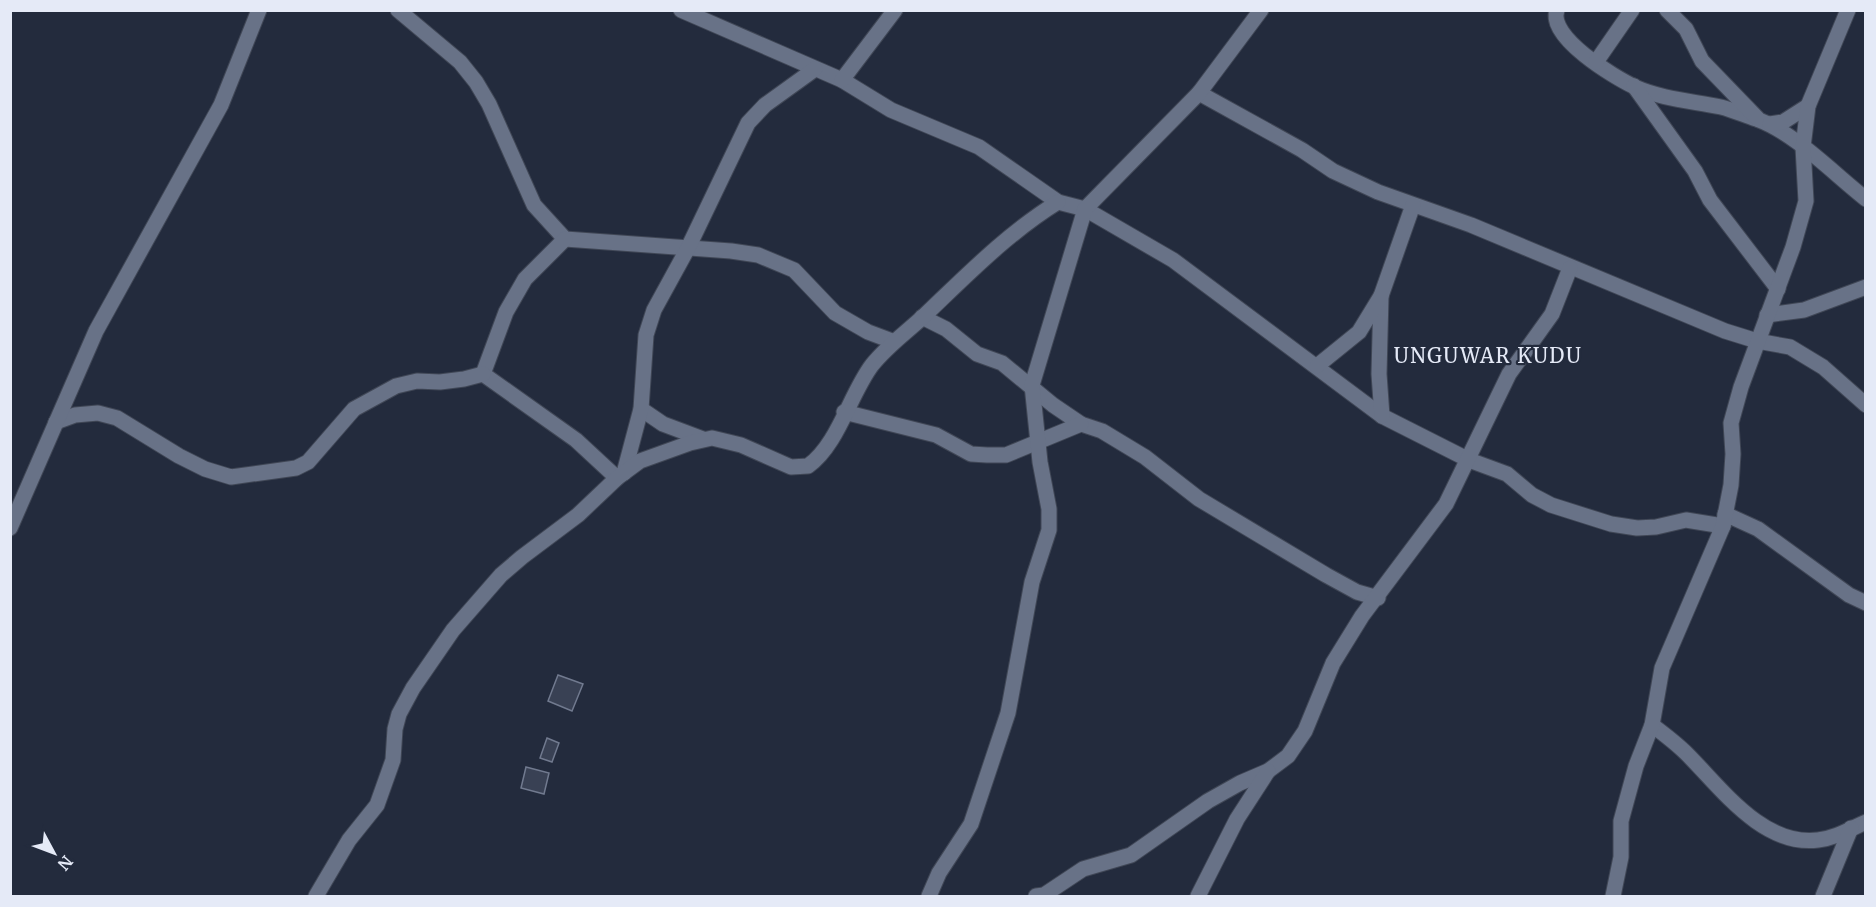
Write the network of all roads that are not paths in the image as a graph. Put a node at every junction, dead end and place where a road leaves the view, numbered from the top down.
1 (259, 10) edge
2 (398, 10) edge
3 (681, 10) edge
4 (895, 10) edge
5 (1261, 10) edge
6 (1557, 10) edge
7 (1632, 10) edge
8 (1667, 10) edge
9 (1848, 10) edge
10 (1596, 62) junction
11 (815, 69) junction
12 (842, 80) junction
13 (1634, 86) junction
14 (1199, 93) junction
15 (1808, 106) junction
16 (1765, 122) junction
17 (1803, 147) junction
18 (1866, 199) edge
19 (1059, 202) junction
20 (1413, 206) junction
21 (1085, 209) junction
22 (565, 239) junction
23 (688, 248) junction
24 (1570, 268) junction
25 (1866, 287) edge
26 (1778, 289) junction
27 (1381, 296) junction
28 (1767, 315) junction
29 (922, 318) junction
30 (892, 341) junction
31 (1757, 341) junction
32 (1317, 366) junction
33 (483, 374) junction
34 (1032, 386) junction
35 (1866, 405) edge
36 (641, 409) junction
37 (844, 412) junction
38 (1382, 416) junction
39 (56, 422) junction
40 (1081, 424) junction
41 (703, 439) junction
42 (1038, 442) junction
43 (1469, 460) junction
44 (620, 476) junction
45 (1724, 520) junction
46 (10, 528) edge
47 (1378, 598) junction
48 (1866, 603) edge
49 (1652, 725) junction
50 (1269, 771) junction
51 (1858, 825) edge
52 (316, 897) edge
53 (929, 897) edge
54 (1036, 897) edge
55 (1198, 897) edge
56 (1612, 897) edge
57 (1823, 897) edge

1 - 39 street
2 - 22 street
3 - 11 street
4 - 12 street
5 - 14 street
6 - 10 street
7 - 10 street
8 - 16 street
9 - 15 street
10 - 13 street
11 - 12 street
11 - 23 street
12 - 19 street
13 - 16 street
13 - 26 street
14 - 20 street
14 - 21 street
15 - 16 street
15 - 17 street
16 - 17 street
17 - 18 street
17 - 26 street
19 - 21 street
19 - 29 street
20 - 24 street
20 - 27 street
21 - 32 street
21 - 34 street
22 - 23 street
22 - 33 street
23 - 30 street
23 - 36 street
24 - 31 street
24 - 43 street
25 - 28 street
26 - 28 street
27 - 32 street
27 - 38 street
28 - 31 street
29 - 30 street
29 - 34 street
30 - 37 street
31 - 35 street
31 - 45 street
32 - 38 street
33 - 39 street
33 - 44 street
34 - 40 street
34 - 42 street
36 - 41 street
36 - 44 street
37 - 41 street
37 - 42 street
38 - 43 street
39 - 46 street
40 - 42 street
40 - 47 street
41 - 44 street
42 - 53 street
43 - 45 street
43 - 47 street
44 - 52 street
45 - 48 street
45 - 49 street
47 - 50 street
49 - 51 street
49 - 56 street
50 - 54 street
50 - 55 street
51 - 57 street

